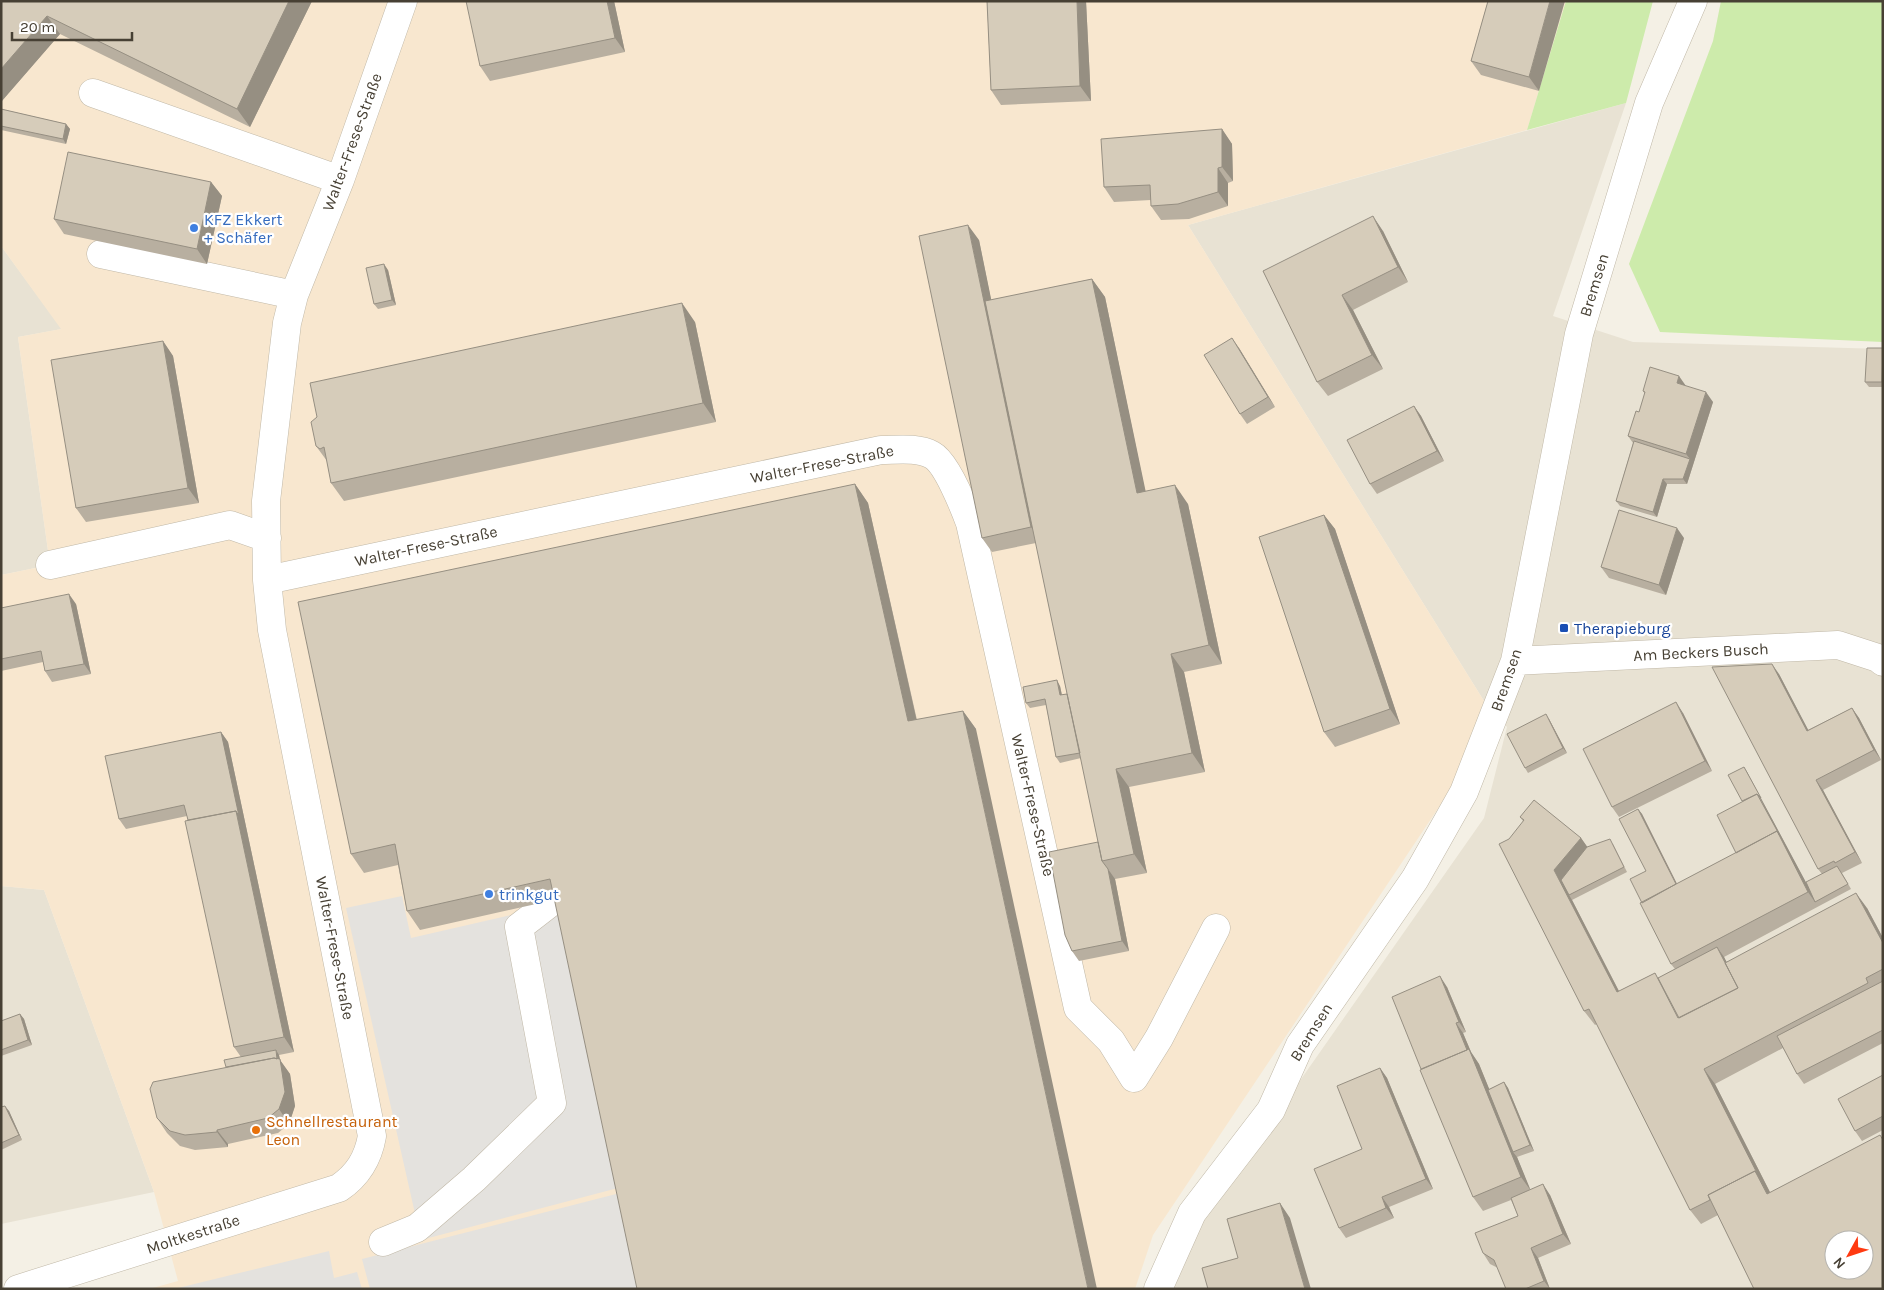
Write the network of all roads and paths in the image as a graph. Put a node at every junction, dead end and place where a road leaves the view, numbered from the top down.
1 (403, 1) edge
2 (1693, 1) edge
3 (93, 93) dead end
4 (340, 180) junction
5 (101, 254) edge
6 (294, 295) junction
7 (267, 538) junction
8 (50, 565) dead end
9 (267, 580) junction
10 (1515, 661) junction
11 (1883, 662) edge
12 (550, 903) edge
13 (1216, 928) dead end
14 (361, 1167) joint
15 (383, 1242) dead end
16 (18, 1289) edge
17 (1158, 1289) edge

1 - 4 street, Walter-Frese-Straße
2 - 10 street, Bremsen
3 - 4 street
4 - 6 street, Walter-Frese-Straße
5 - 6 street
6 - 7 street, Walter-Frese-Straße
7 - 8 street
7 - 9 street, Walter-Frese-Straße
9 - 13 street, Walter-Frese-Straße
9 - 14 street, Walter-Frese-Straße
10 - 11 street, Am Beckers Busch
10 - 17 street, Bremsen
12 - 15 street
14 - 16 street, Moltkestraße

